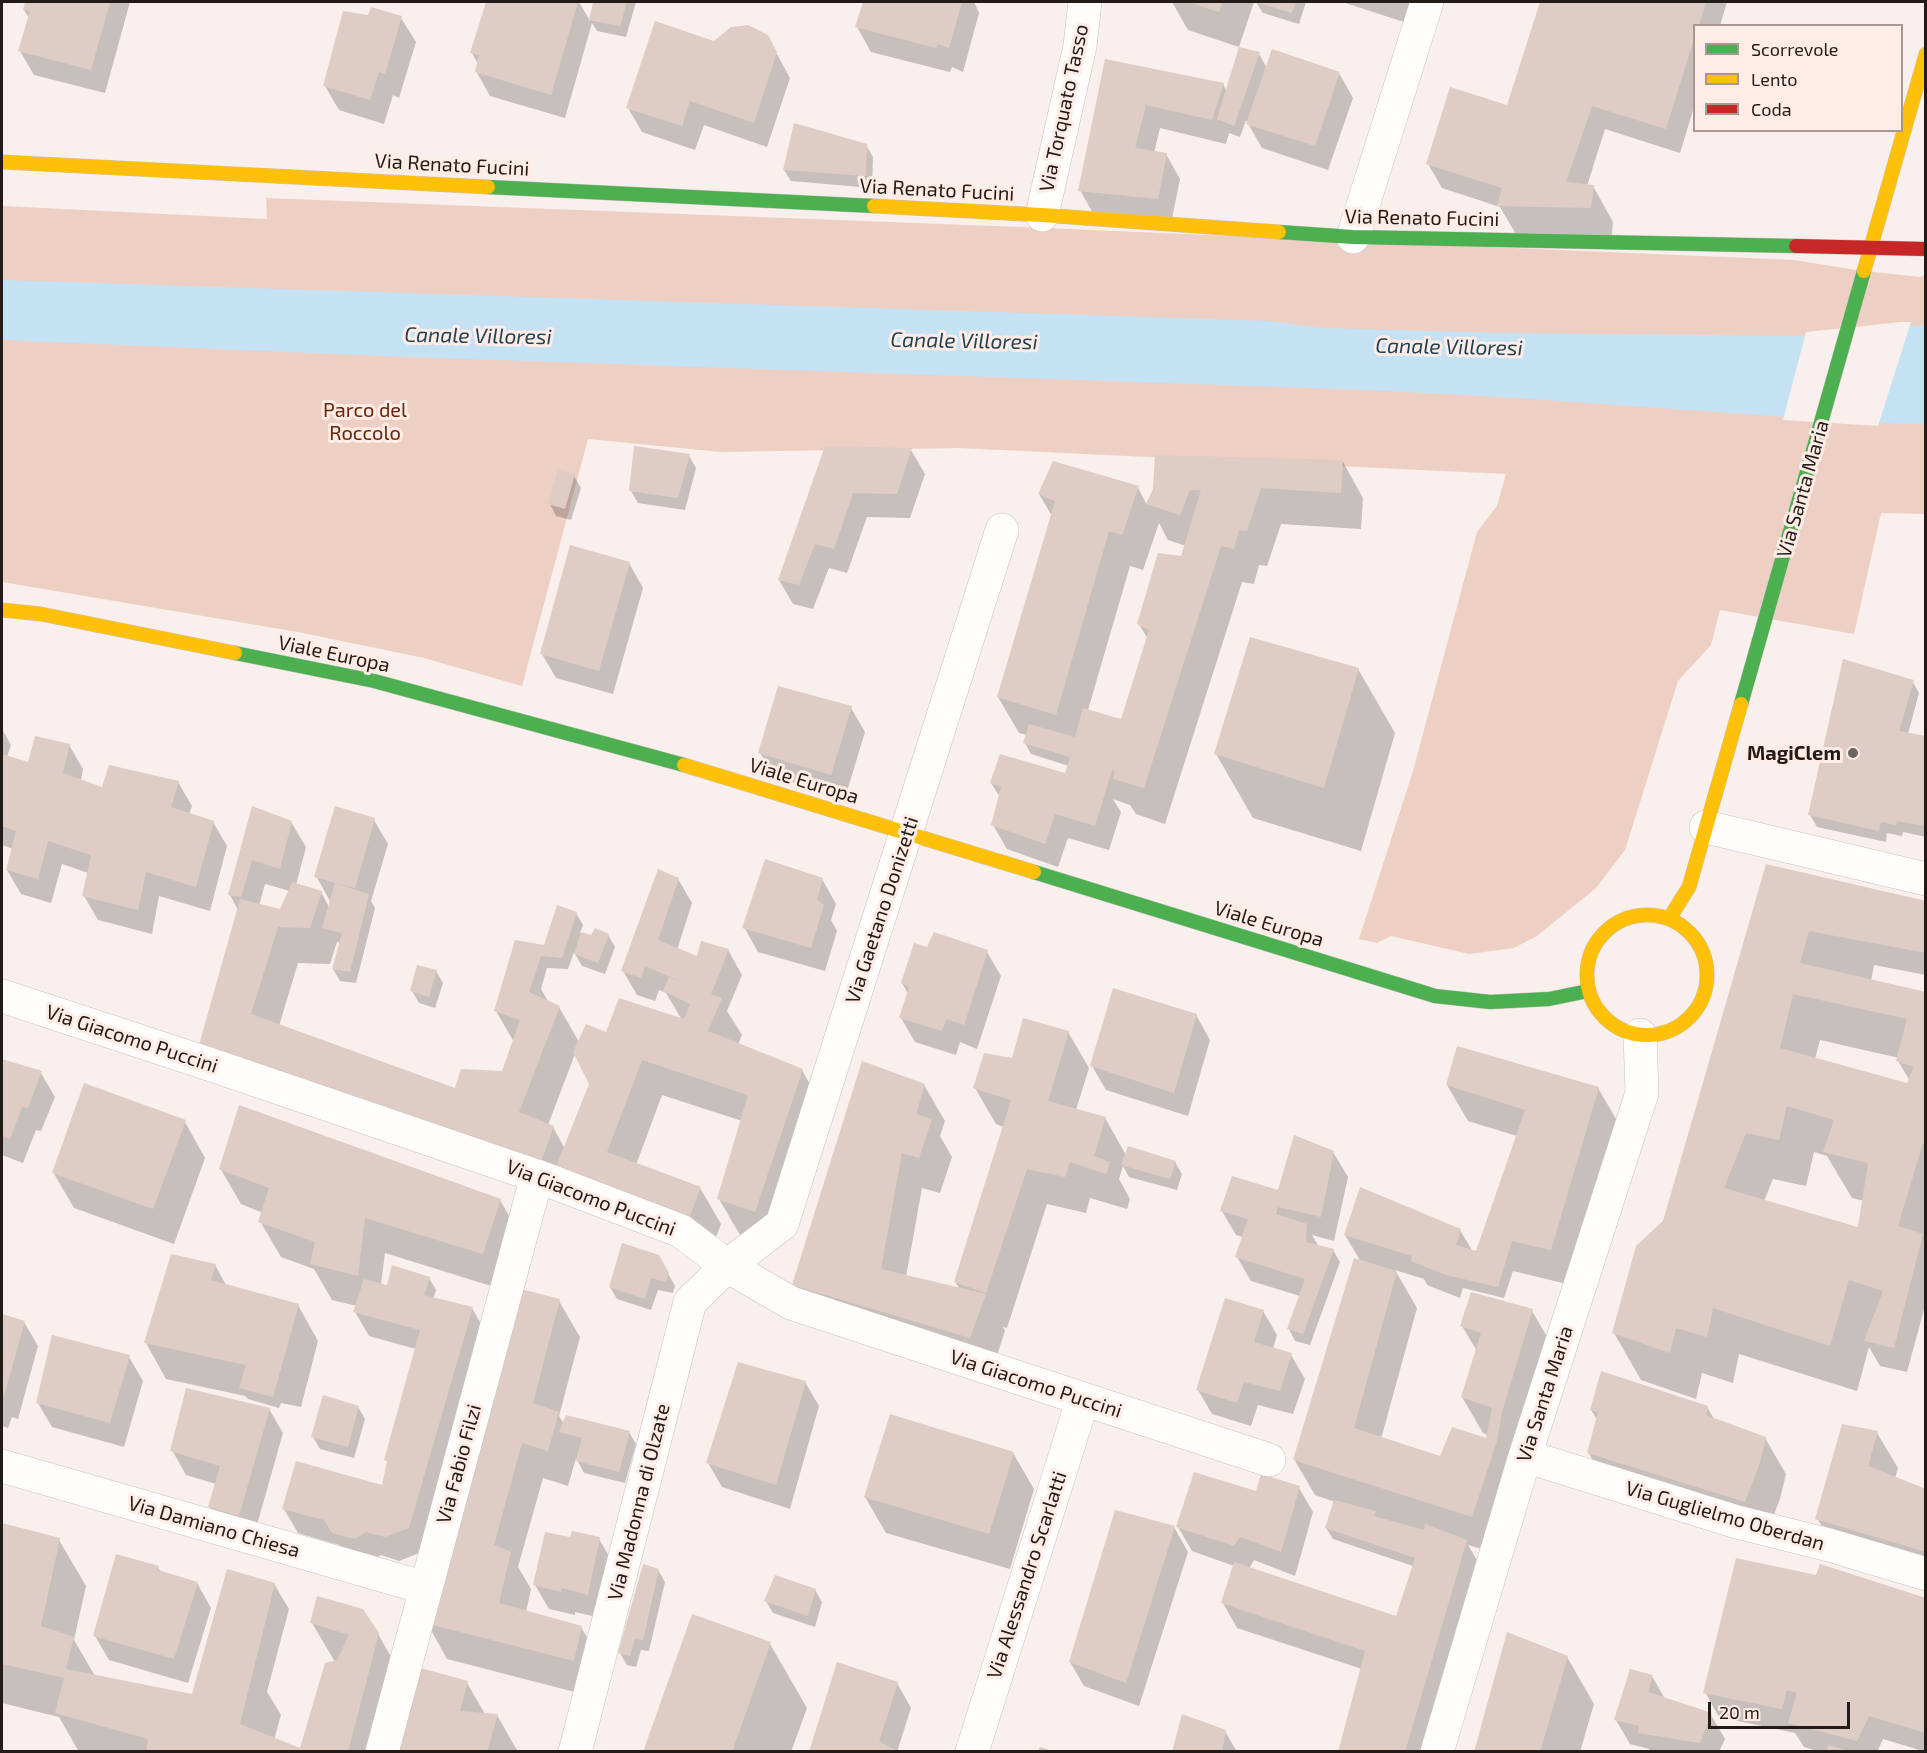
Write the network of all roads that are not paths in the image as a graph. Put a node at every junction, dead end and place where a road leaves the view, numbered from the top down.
1 (1085, 2) edge
2 (1427, 2) edge
3 (1926, 54) edge
4 (2, 162) edge
5 (1042, 215) junction
6 (1353, 237) junction
7 (1871, 247) junction
8 (1926, 249) edge
9 (1002, 530) dead end
10 (2, 610) edge
11 (1706, 827) junction
12 (906, 832) junction
13 (1926, 879) edge
14 (1669, 919) junction
15 (1588, 991) junction
16 (2, 996) edge
17 (1640, 1035) junction
18 (537, 1176) junction
19 (727, 1266) junction
20 (1083, 1399) junction
21 (1525, 1456) junction
22 (1269, 1460) dead end
23 (2, 1466) edge
24 (1926, 1574) edge
25 (426, 1588) junction
26 (382, 1752) edge
27 (575, 1752) edge
28 (972, 1752) edge
29 (1437, 1752) edge

1 - 5 street, Via Torquato Tasso
2 - 6 street
3 - 7 street, Via Santa Maria
4 - 5 street, Via Renato Fucini
5 - 6 street, Via Renato Fucini
6 - 7 street, Via Renato Fucini
7 - 8 street, Via Renato Fucini
7 - 11 street, Via Santa Maria
9 - 12 street, Via Gaetano Donizetti
10 - 12 street, Viale Europa
11 - 13 street
11 - 14 street, Via Santa Maria
12 - 15 street, Viale Europa
12 - 19 street, Via Gaetano Donizetti
14 - 15 street
14 - 17 street
15 - 17 street
16 - 18 street, Via Giacomo Puccini
17 - 21 street, Via Santa Maria
18 - 19 street, Via Giacomo Puccini
18 - 25 street, Via Fabio Filzi
19 - 20 street, Via Giacomo Puccini
19 - 27 street, Via Madonna di Olzate
20 - 22 street, Via Giacomo Puccini
20 - 28 street, Via Alessandro Scarlatti
21 - 24 street, Via Guglielmo Oberdan
21 - 29 street, Via Santa Maria
23 - 25 street, Via Damiano Chiesa
25 - 26 street, Via Fabio Filzi

